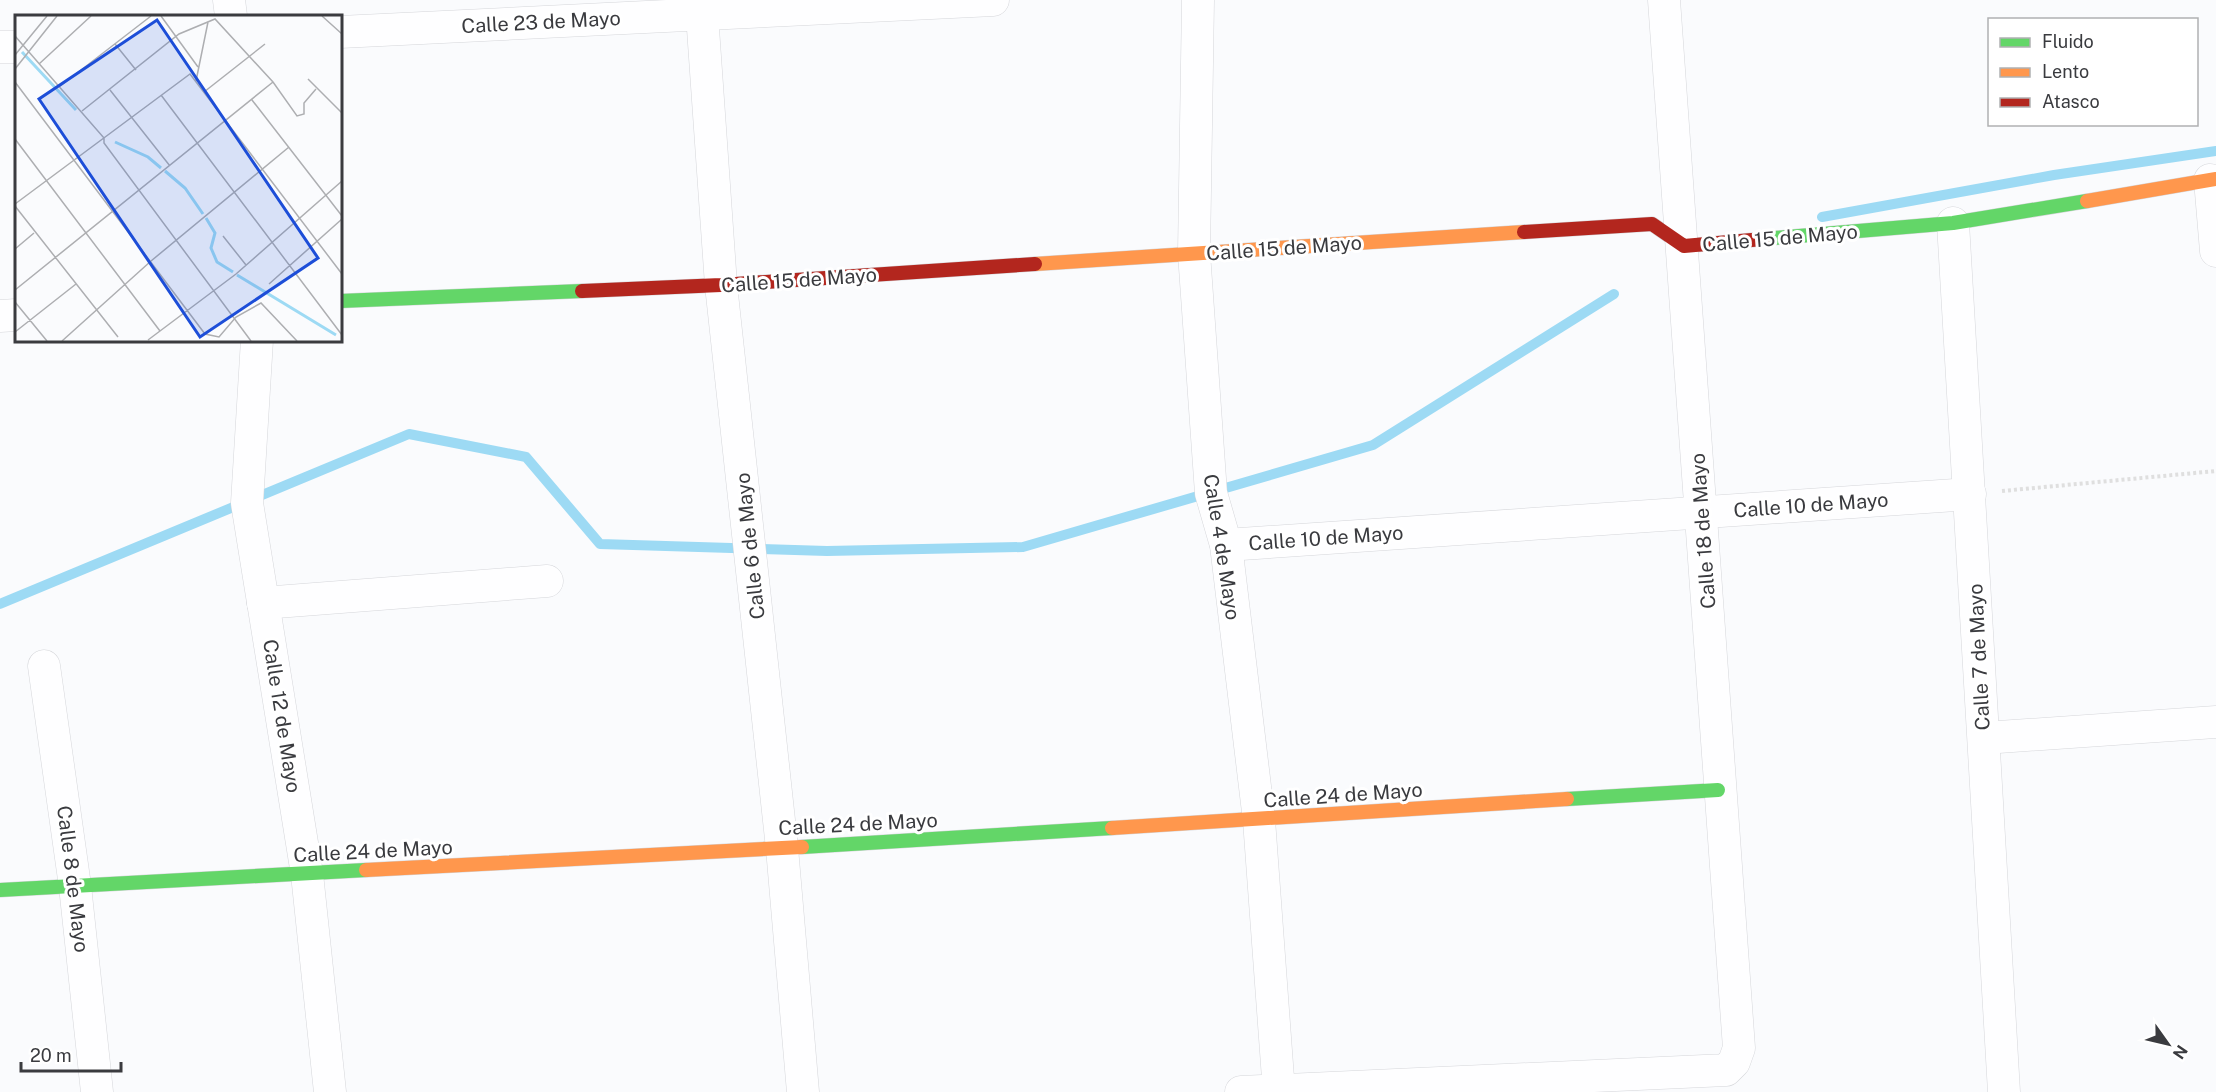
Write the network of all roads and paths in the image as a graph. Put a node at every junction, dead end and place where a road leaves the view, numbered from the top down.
1 (229, 0) edge
2 (993, 0) edge
3 (1198, 0) edge
4 (1664, 0) edge
5 (702, 7) edge
6 (231, 15) edge
7 (342, 32) edge
8 (2213, 179) edge
9 (1953, 223) junction
10 (1684, 246) junction
11 (2216, 251) edge
12 (1194, 253) junction
13 (721, 285) junction
14 (342, 301) edge
15 (15, 315) edge
16 (0, 316) edge
17 (257, 342) edge
18 (2216, 471) edge
19 (1970, 494) junction
20 (1702, 512) junction
21 (1226, 545) junction
22 (547, 581) dead end
23 (263, 603) junction
24 (44, 666) dead end
25 (2216, 722) edge
26 (1984, 738) junction
27 (1718, 790) junction
28 (1259, 820) junction
29 (782, 848) junction
30 (307, 874) junction
31 (75, 886) junction
32 (0, 890) edge
33 (1664, 1084) edge
34 (1555, 1086) edge
35 (1279, 1090) edge
36 (97, 1092) edge
37 (330, 1092) edge
38 (803, 1092) edge
39 (1241, 1092) edge
40 (2004, 1092) edge

1 - 6 street
2 - 5 street, Calle 23 de Mayo
3 - 12 street, Calle 4 de Mayo
4 - 10 street, Calle 18 de Mayo
5 - 7 street, Calle 23 de Mayo
5 - 13 street, Calle 6 de Mayo
8 - 9 street, Calle 15 de Mayo
8 - 11 street
9 - 10 street, Calle 15 de Mayo
9 - 19 street, Calle 7 de Mayo
10 - 12 street, Calle 15 de Mayo
10 - 20 street, Calle 18 de Mayo
12 - 13 street, Calle 15 de Mayo
12 - 21 street, Calle 4 de Mayo
13 - 14 street, Calle 15 de Mayo
13 - 29 street, Calle 6 de Mayo
15 - 16 street
17 - 23 street, Calle 12 de Mayo
18 - 19 path
19 - 20 street, Calle 10 de Mayo
19 - 26 street, Calle 7 de Mayo
20 - 21 street, Calle 10 de Mayo
20 - 27 street, Calle 18 de Mayo
21 - 28 street, Calle 4 de Mayo
22 - 23 street
23 - 30 street, Calle 12 de Mayo
24 - 31 street, Calle 8 de Mayo
25 - 26 street
26 - 40 street, Calle 7 de Mayo
27 - 28 street, Calle 24 de Mayo
27 - 33 street, Calle 18 de Mayo
28 - 29 street, Calle 24 de Mayo
28 - 35 street, Calle 4 de Mayo
29 - 30 street, Calle 24 de Mayo
29 - 38 street, Calle 6 de Mayo
30 - 31 street, Calle 24 de Mayo
30 - 37 street, Calle 12 de Mayo
31 - 32 street, Calle 24 de Mayo
31 - 36 street, Calle 8 de Mayo
33 - 34 street
34 - 35 street
35 - 39 street

